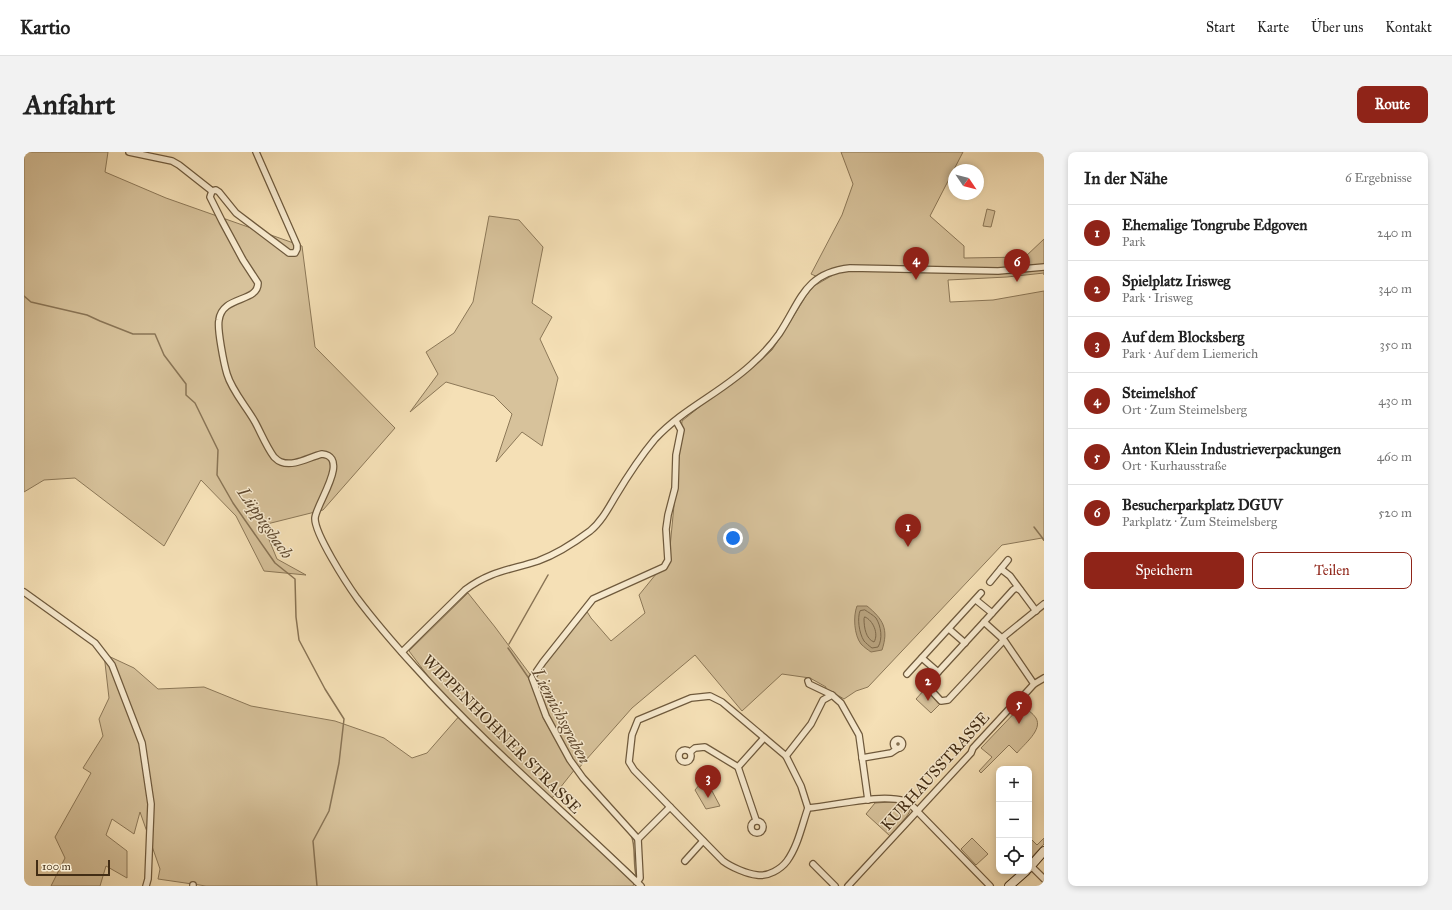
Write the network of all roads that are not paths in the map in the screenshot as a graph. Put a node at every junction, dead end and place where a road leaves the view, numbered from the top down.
1 (129, 152) edge
2 (256, 152) edge
3 (212, 191) junction
4 (1044, 267) edge
5 (676, 420) junction
6 (1008, 560) dead end
7 (1001, 569) junction
8 (990, 582) dead end
9 (1020, 590) junction
10 (24, 592) edge
11 (981, 594) dead end
12 (976, 600) junction
13 (1044, 604) edge
14 (1036, 611) junction
15 (992, 613) junction
16 (984, 622) junction
17 (950, 629) junction
18 (1003, 639) junction
19 (965, 643) junction
20 (402, 652) junction
21 (922, 658) junction
22 (938, 672) junction
23 (907, 674) dead end
24 (1044, 678) edge
25 (808, 681) dead end
26 (1034, 684) junction
27 (832, 696) junction
28 (764, 738) junction
29 (902, 740) dead end
30 (690, 752) dead end
31 (786, 756) junction
32 (862, 758) junction
33 (738, 767) junction
34 (868, 800) junction
35 (670, 807) junction
36 (808, 808) junction
37 (917, 811) junction
38 (756, 820) dead end
39 (638, 839) junction
40 (703, 841) junction
41 (1044, 851) edge
42 (686, 862) dead end
43 (813, 864) dead end
44 (1032, 864) edge
45 (1032, 871) edge
46 (1022, 874) edge
47 (1044, 879) edge
48 (639, 884) edge
49 (146, 886) edge
50 (835, 886) edge
51 (848, 886) edge
52 (990, 886) edge
53 (1009, 886) edge

1 - 3 street
2 - 3 street
3 - 20 street, WIPPENHOHNER STRASSE
4 - 5 street
5 - 20 street
5 - 39 street
6 - 7 street
7 - 8 street
7 - 9 street
9 - 14 street
9 - 15 street
10 - 49 street
11 - 12 street
12 - 15 street
12 - 17 street
13 - 14 street
14 - 18 street
15 - 16 street
16 - 18 street
16 - 19 street
17 - 19 street
17 - 21 street
18 - 22 street
18 - 26 street
19 - 22 street
20 - 48 street, WIPPENHOHNER STRASSE
21 - 22 street
21 - 23 street
24 - 26 street, KURHAUSSTRASSE
25 - 27 street
26 - 37 street, KURHAUSSTRASSE
27 - 31 street
27 - 32 street
28 - 31 street
28 - 33 street
28 - 35 street
29 - 32 street
30 - 33 street
31 - 36 street
32 - 34 street
33 - 38 street
34 - 36 street
34 - 37 street
35 - 39 street
35 - 40 street
36 - 40 street
37 - 51 street, KURHAUSSTRASSE
37 - 52 street
39 - 48 street
40 - 42 street
41 - 44 main road
43 - 50 street
45 - 47 street
46 - 53 main road

